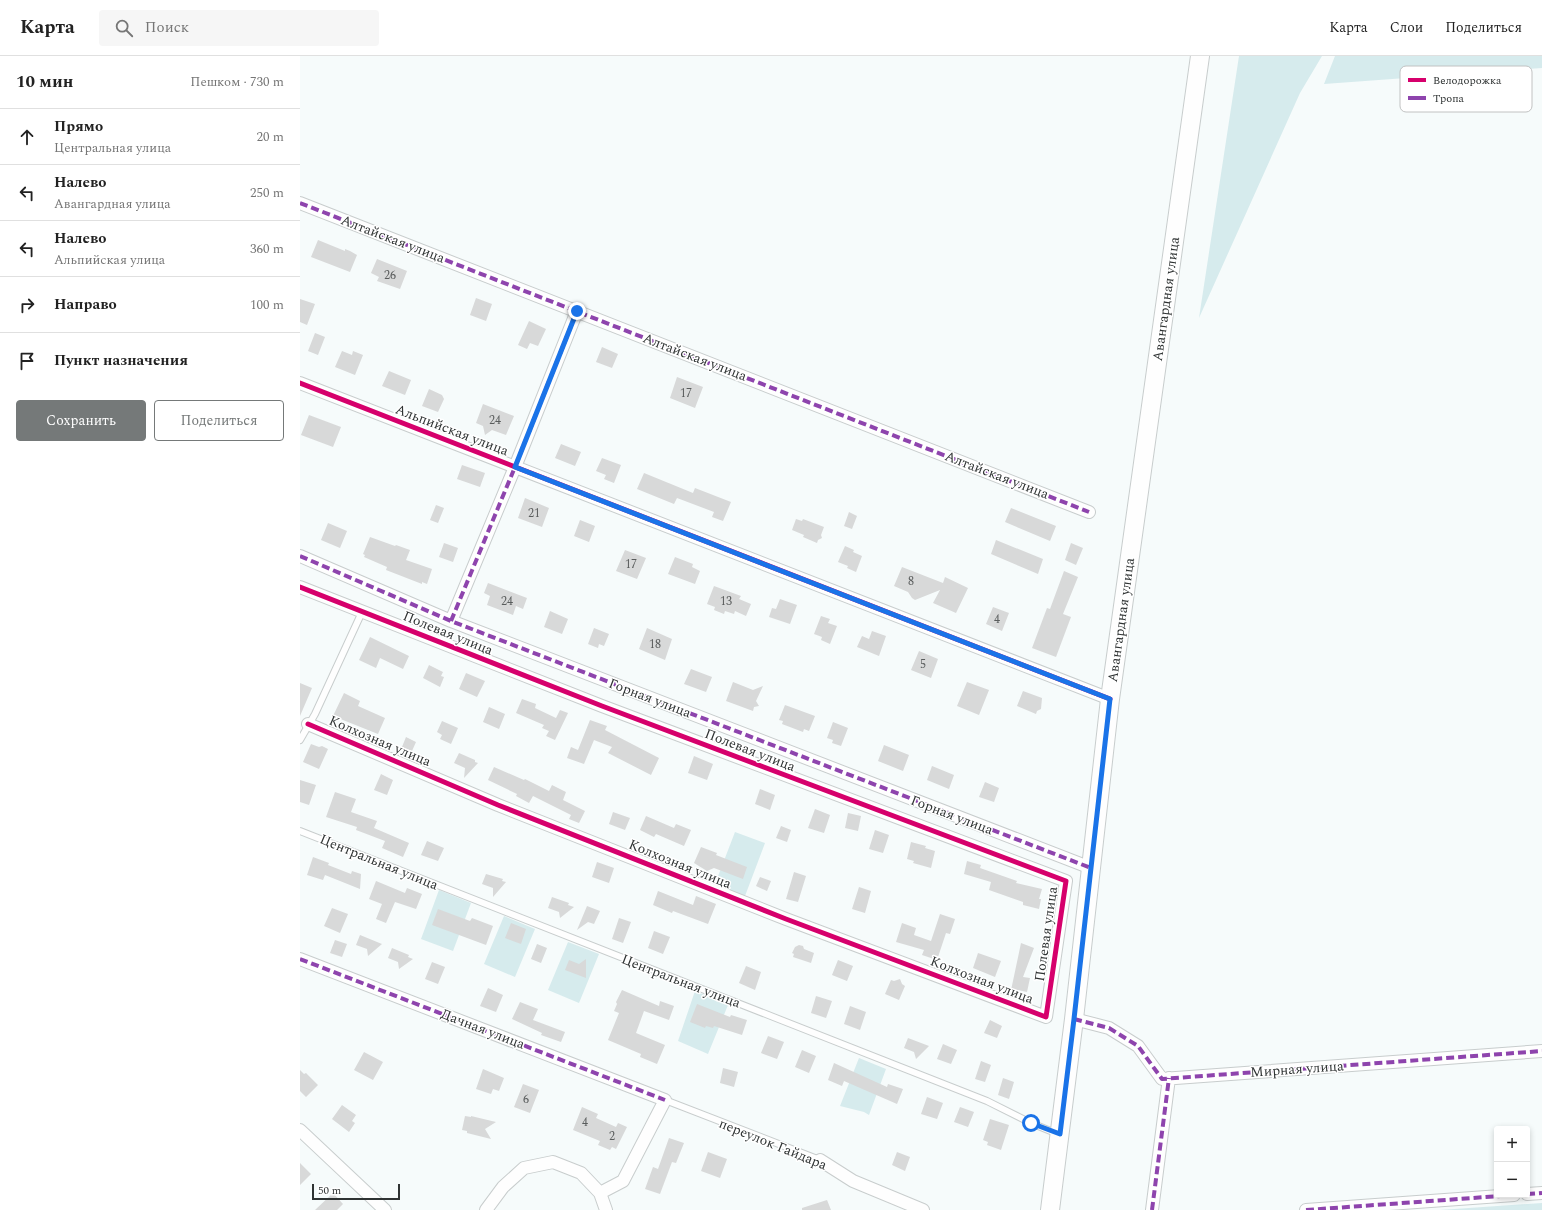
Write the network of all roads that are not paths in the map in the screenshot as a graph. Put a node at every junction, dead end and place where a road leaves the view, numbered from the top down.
1 (1200, 56) edge
2 (300, 203) edge
3 (577, 311) junction
4 (300, 384) edge
5 (515, 467) junction
6 (1090, 512) dead end
7 (300, 556) edge
8 (300, 587) edge
9 (362, 612) junction
10 (451, 621) junction
11 (1110, 699) junction
12 (304, 722) edge
13 (300, 740) edge
14 (300, 831) edge
15 (1091, 868) junction
16 (300, 959) edge
17 (1046, 1017) joint
18 (1074, 1019) junction
19 (1542, 1051) edge
20 (1170, 1078) junction
21 (665, 1100) junction
22 (300, 1130) edge
23 (1060, 1134) junction
24 (820, 1160) joint
25 (600, 1193) junction
26 (1542, 1193) edge
27 (1530, 1194) edge
28 (1494, 1196) edge
29 (385, 1210) edge
30 (486, 1210) edge
31 (606, 1210) edge
32 (924, 1210) edge
33 (1050, 1210) edge
34 (1152, 1210) edge
35 (1306, 1210) edge

1 - 11 main road, Авангардная улица
2 - 3 street, Алтайская улица
3 - 5 street
3 - 6 street, Алтайская улица
4 - 5 street, Альпийская улица
5 - 10 street
5 - 11 street, Альпийская улица
7 - 10 street, Горная улица
8 - 9 street, Полевая улица
9 - 12 lane
9 - 17 street, Полевая улица
10 - 15 street, Горная улица
11 - 15 main road, Авангардная улица
12 - 13 lane
12 - 17 street, Колхозная улица
14 - 23 lane, Центральная улица
15 - 18 main road, Авангардная улица
16 - 21 street, Дачная улица
18 - 20 street
18 - 23 main road, Авангардная улица
19 - 20 street, Мирная улица
20 - 34 street
21 - 24 lane, переулок Гайдара
21 - 25 street
22 - 29 street
23 - 33 main road, Авангардная улица
24 - 32 street, переулок Гайдара
25 - 30 street
25 - 31 street
26 - 27 street
28 - 35 street

